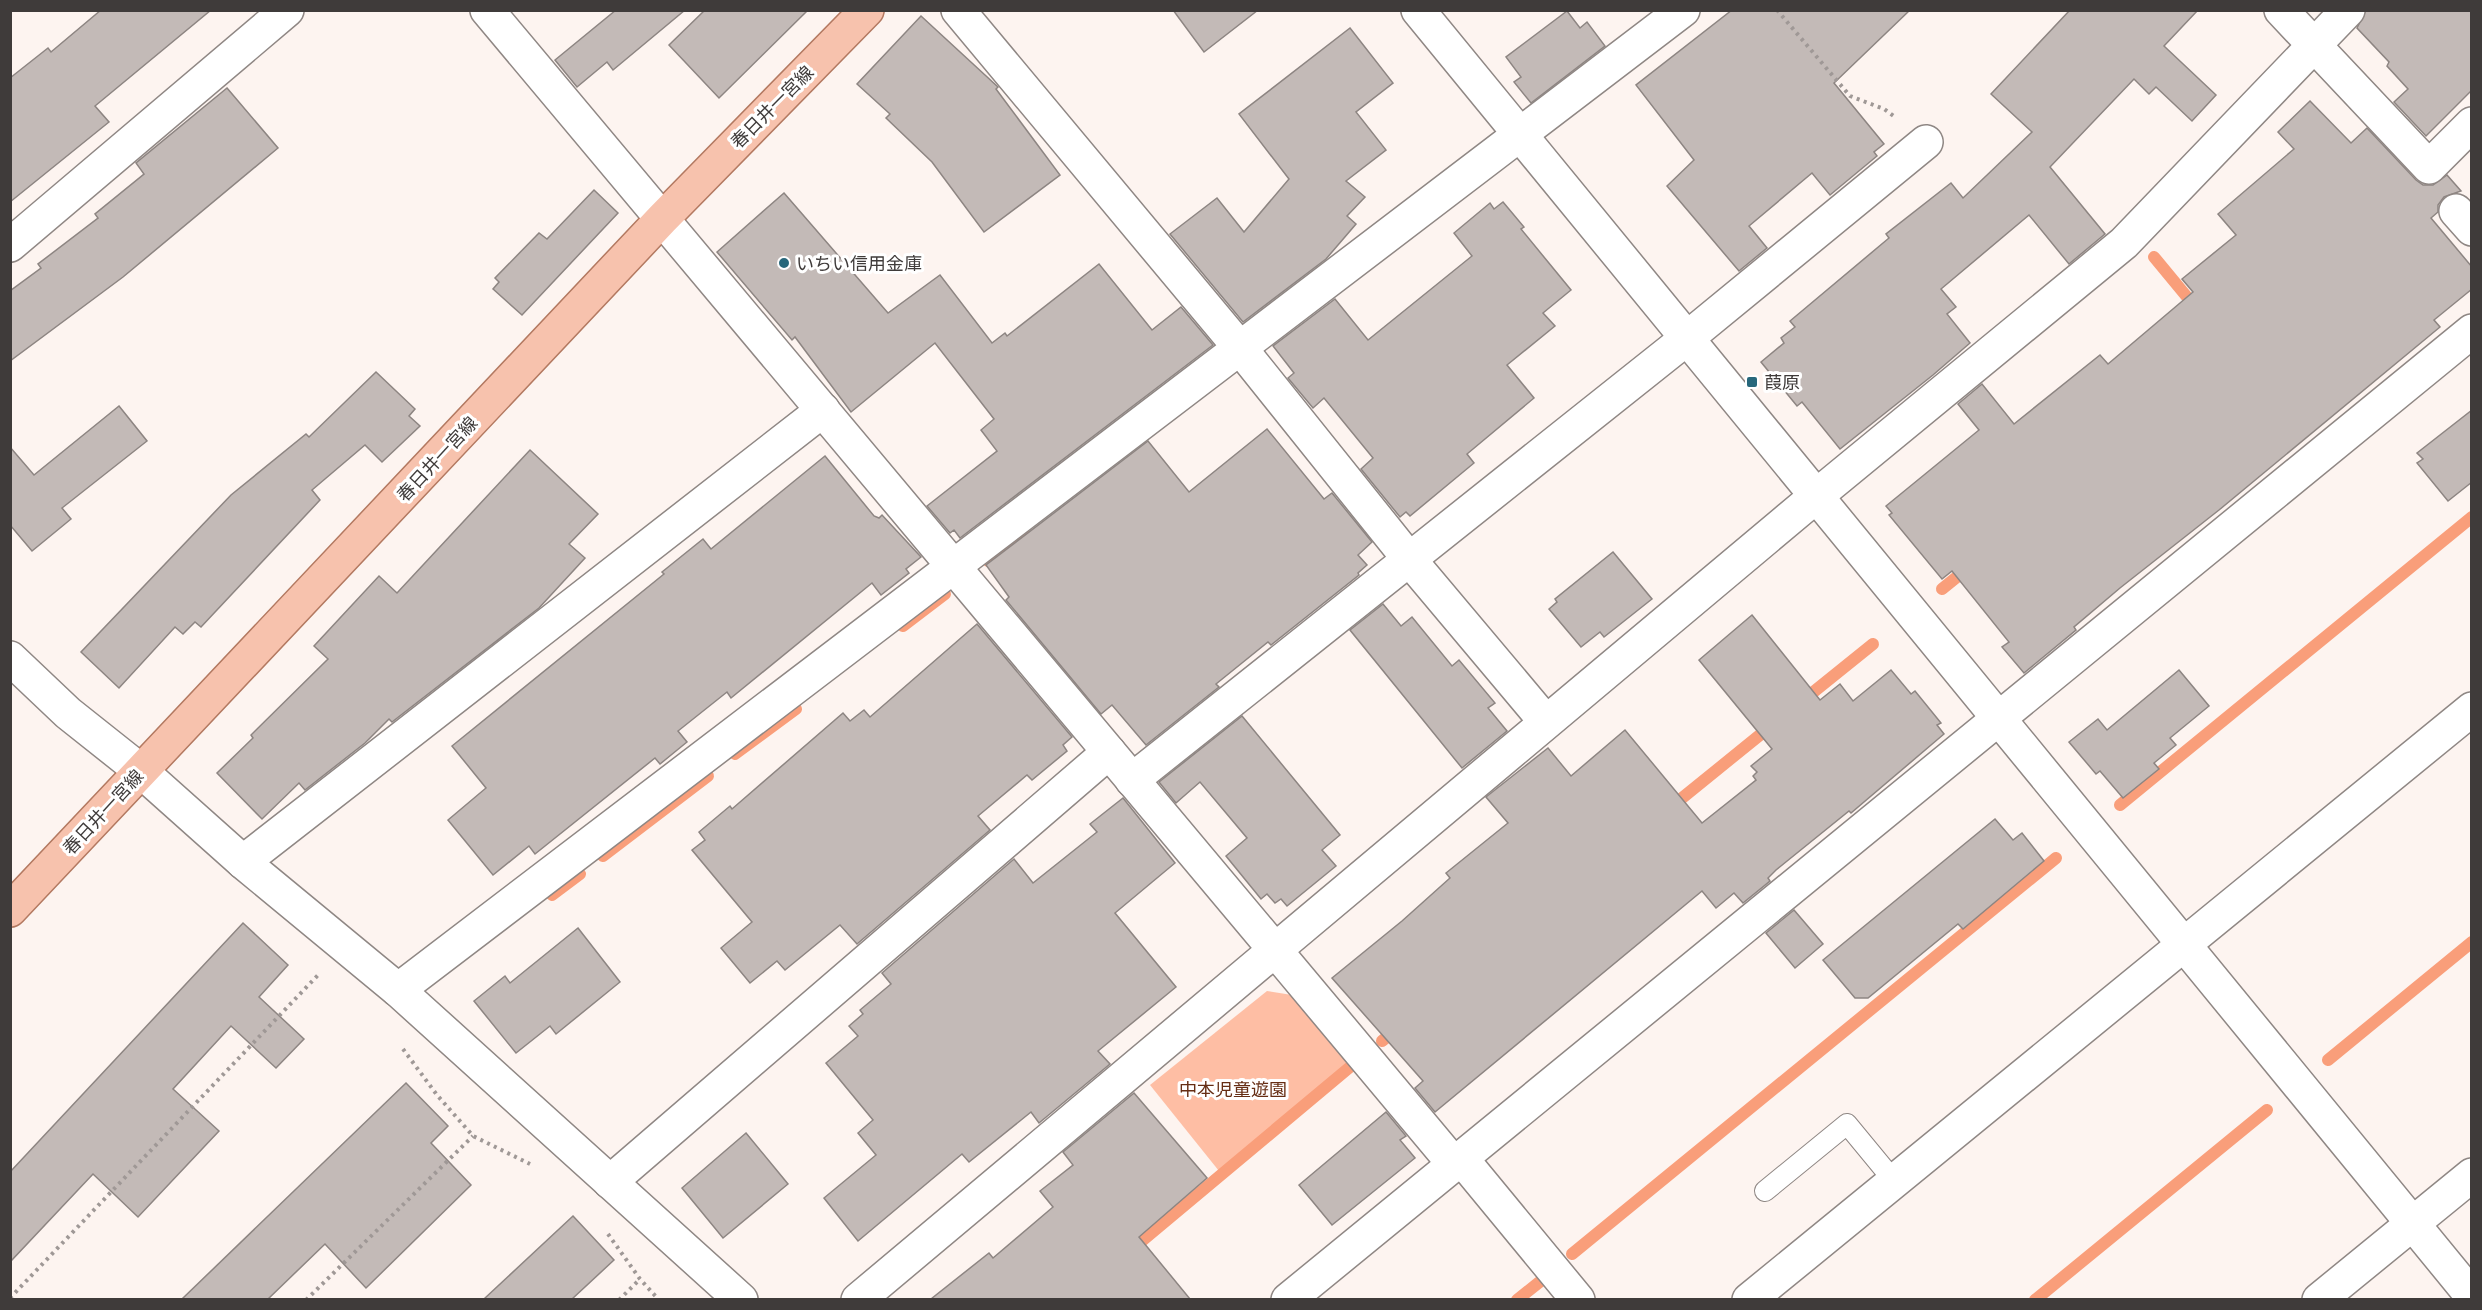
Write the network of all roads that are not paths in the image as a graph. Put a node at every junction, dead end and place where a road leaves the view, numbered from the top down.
1 (287, 10) edge
2 (487, 10) edge
3 (867, 10) edge
4 (958, 10) edge
5 (1418, 10) edge
6 (1683, 10) edge
7 (2281, 10) edge
8 (2348, 10) edge
9 (2314, 46) junction
10 (2472, 124) edge
11 (1519, 134) junction
12 (1926, 142) road end
13 (662, 219) junction
14 (10, 245) edge
15 (2472, 331) edge
16 (1686, 339) junction
17 (1240, 348) junction
18 (823, 410) junction
19 (1815, 497) junction
20 (1409, 560) junction
21 (954, 566) junction
22 (10, 658) edge
23 (2472, 709) edge
24 (1995, 718) junction
25 (1546, 722) junction
26 (1109, 752) junction
27 (141, 771) junction
28 (1132, 780) junction
29 (243, 862) junction
30 (10, 910) edge
31 (2183, 945) junction
32 (1275, 950) junction
33 (398, 990) junction
34 (1458, 1161) junction
35 (2472, 1175) edge
36 (1894, 1181) junction
37 (610, 1182) junction
38 (1765, 1191) dead end
39 (2412, 1223) junction
40 (2472, 1296) edge
41 (741, 1299) edge
42 (858, 1299) edge
43 (1288, 1299) edge
44 (1578, 1299) edge
45 (1749, 1299) edge
46 (2319, 1299) edge

1 - 14 street
2 - 13 street
3 - 13 main road, 春日井一宮線
4 - 17 street
5 - 11 street
6 - 11 street
7 - 9 street
8 - 9 street
9 - 10 street
9 - 19 street
11 - 16 street
11 - 17 street
12 - 16 street
13 - 18 street
13 - 27 main road, 春日井一宮線
15 - 24 street
16 - 19 street
16 - 20 street
17 - 20 street
17 - 21 street
18 - 21 street
18 - 29 street
19 - 24 street
19 - 25 street
20 - 25 street
20 - 28 street
21 - 26 street
21 - 33 street
22 - 27 street
23 - 31 street
24 - 31 street
24 - 34 street
25 - 32 street
26 - 28 street
26 - 37 street
27 - 29 street
27 - 30 main road, 春日井一宮線
28 - 32 street
29 - 33 street
31 - 36 street
31 - 39 street
32 - 34 street
32 - 42 street
33 - 37 street
34 - 43 street
34 - 44 street
35 - 39 street
36 - 38 lane
36 - 45 street
37 - 41 street
39 - 40 street
39 - 46 street

